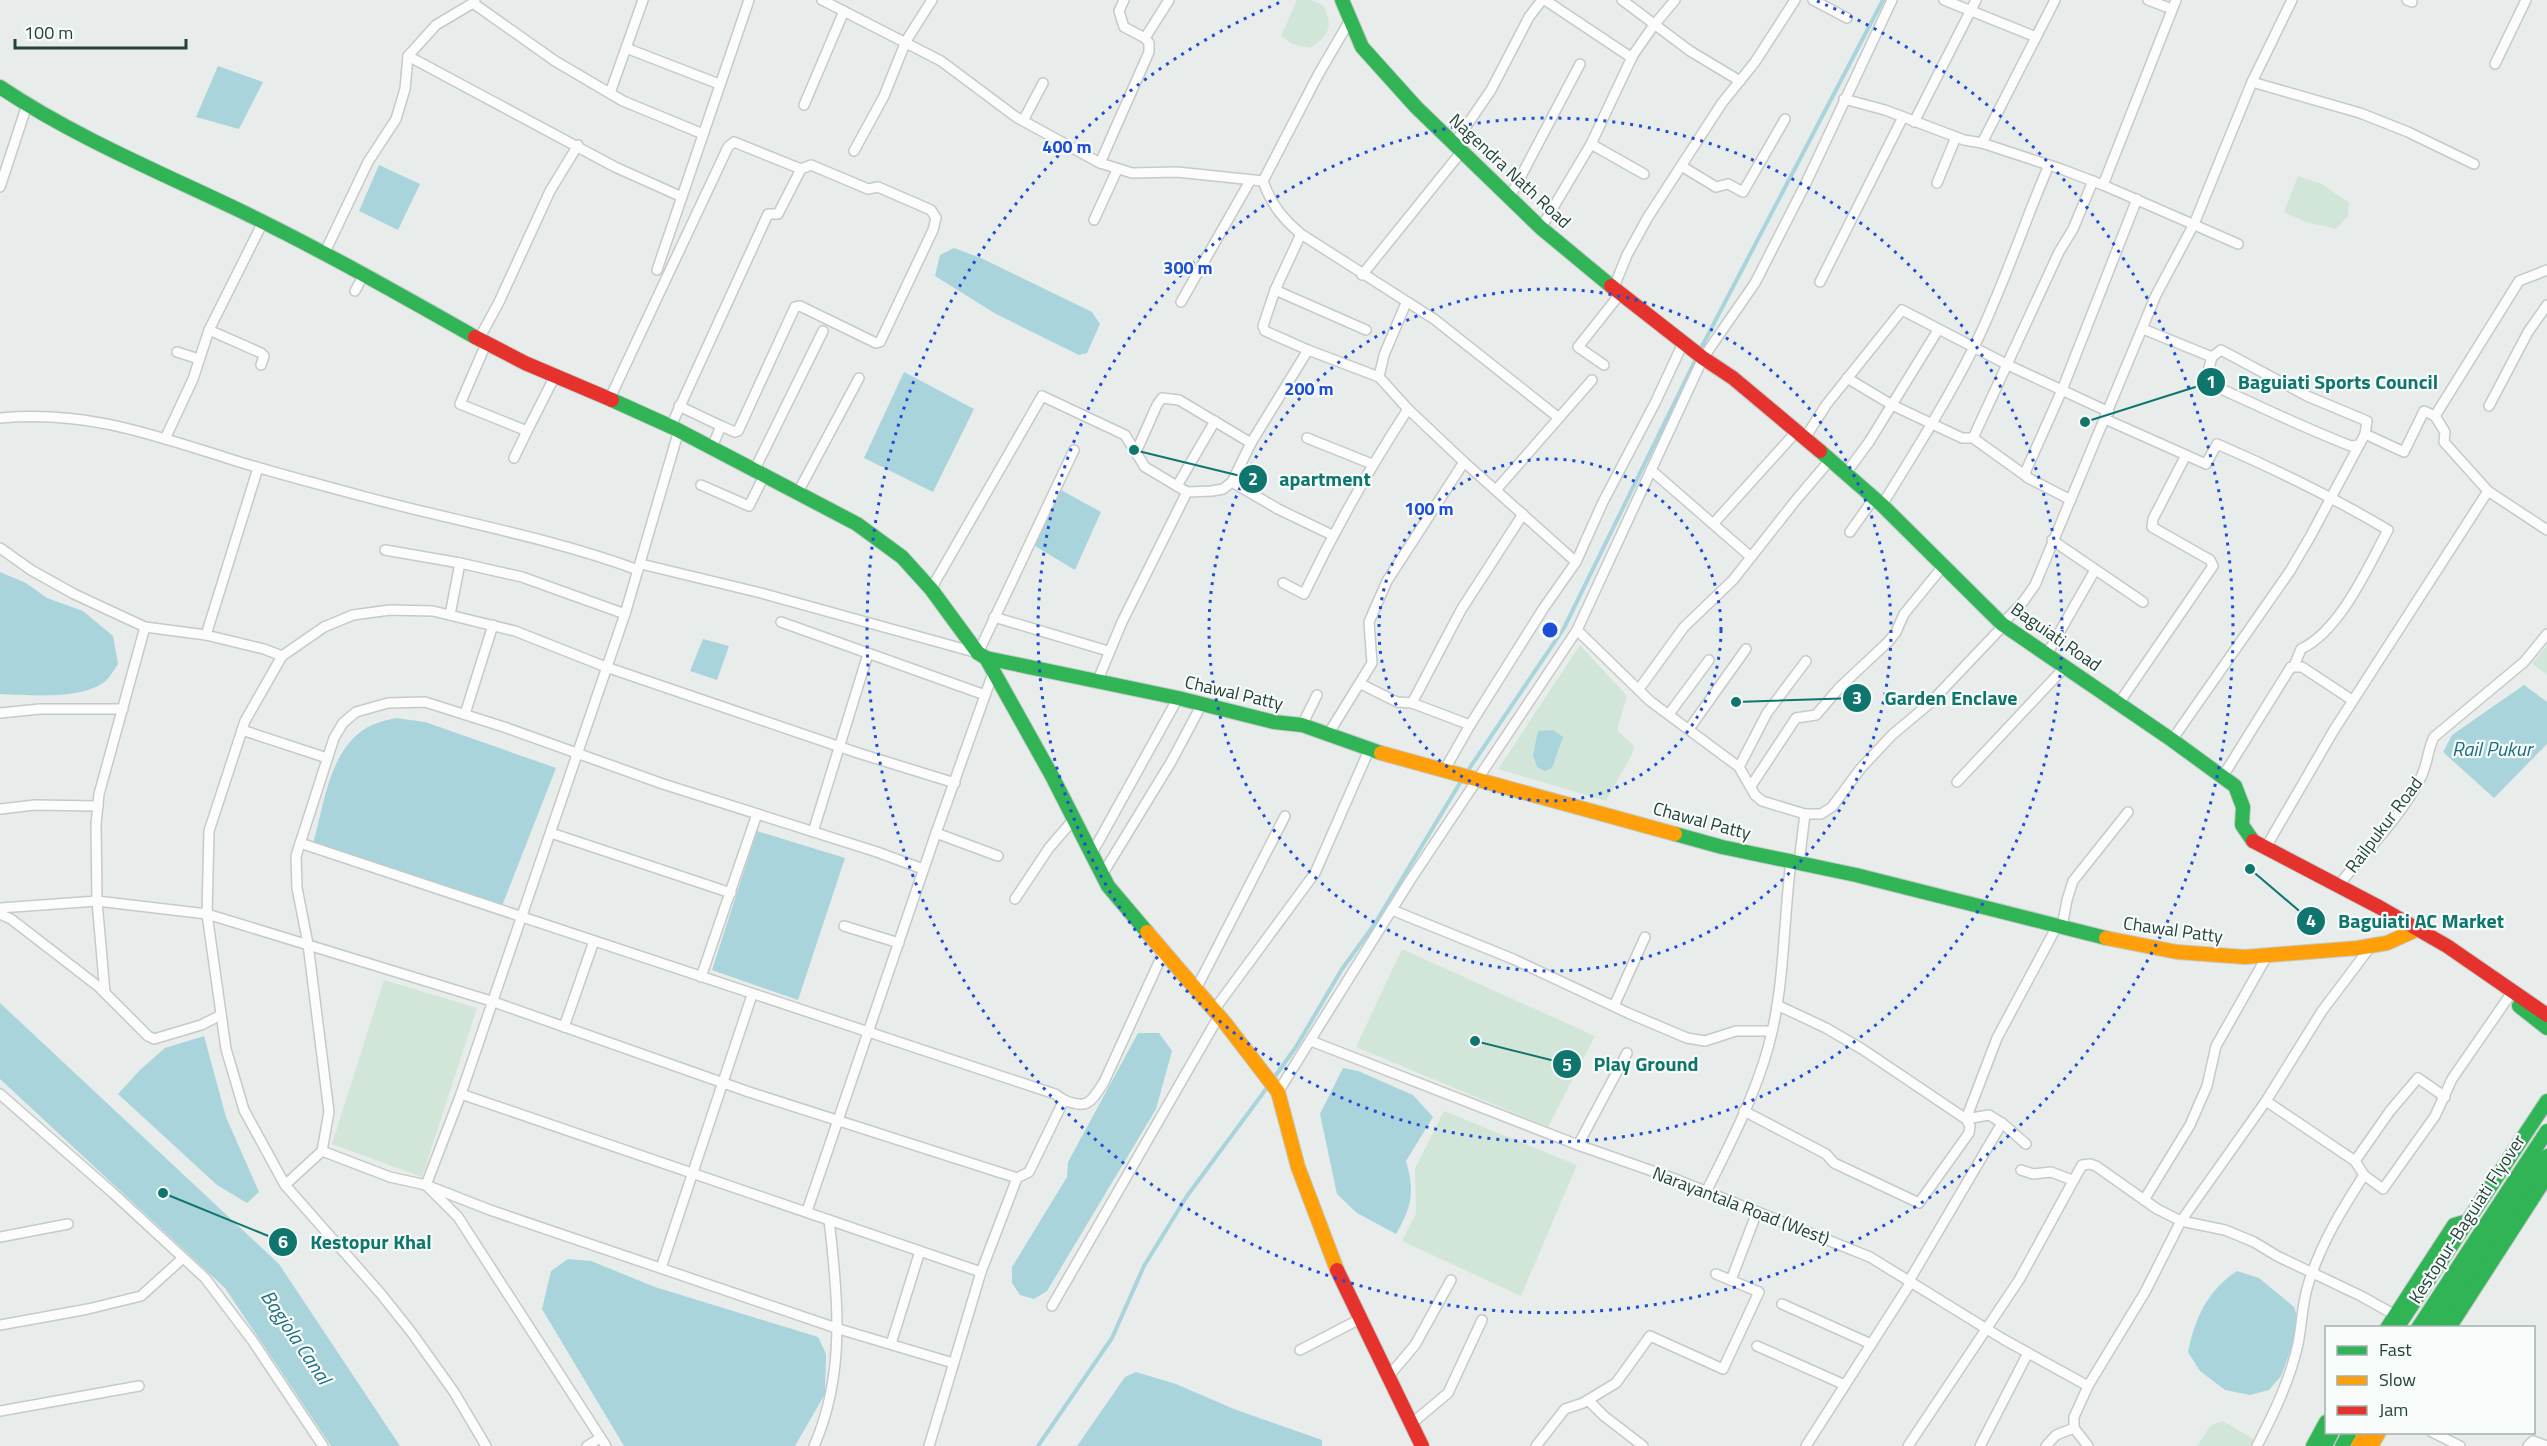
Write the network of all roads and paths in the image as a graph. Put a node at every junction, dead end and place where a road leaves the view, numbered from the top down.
1 (643, 0) edge
2 (750, 0) edge
3 (932, 0) edge
4 (1124, 0) edge
5 (1169, 0) edge
6 (1342, 0) edge
7 (1543, 0) edge
8 (1622, 0) edge
9 (1675, 0) edge
10 (1795, 0) edge
11 (1813, 0) edge
12 (1892, 0) edge
13 (1944, 0) edge
14 (1976, 0) edge
15 (2055, 0) edge
16 (2148, 0) edge
17 (2292, 0) edge
18 (2526, 0) edge
19 (828, 1) edge
20 (474, 2) edge
21 (2174, 5) edge
22 (844, 11) junction
23 (1970, 11) junction
24 (1847, 18) dead end
25 (1350, 20) junction
26 (1654, 25) junction
27 (2036, 37) junction
28 (1145, 38) junction
29 (906, 41) junction
30 (626, 48) junction
31 (408, 56) junction
32 (1632, 58) junction
33 (1580, 64) dead end
34 (2495, 64) dead end
35 (1740, 81) junction
36 (2252, 82) junction
37 (719, 84) junction
38 (1043, 84) dead end
39 (0, 87) edge
40 (610, 93) junction
41 (1844, 99) junction
42 (27, 105) junction
43 (804, 105) dead end
44 (1903, 117) junction
45 (1785, 119) dead end
46 (1023, 121) junction
47 (1914, 122) junction
48 (703, 134) junction
49 (1956, 137) junction
50 (1982, 143) junction
51 (1591, 144) junction
52 (578, 145) junction
53 (1458, 147) junction
54 (855, 151) dead end
55 (1100, 163) junction
56 (2474, 164) dead end
57 (2049, 165) junction
58 (1683, 167) junction
59 (801, 170) junction
60 (1117, 170) junction
61 (1644, 174) dead end
62 (1250, 181) junction
63 (1263, 181) junction
64 (2093, 181) junction
65 (1937, 183) dead end
66 (2103, 185) junction
67 (0, 187) edge
68 (682, 197) junction
69 (1510, 197) junction
70 (2137, 199) junction
71 (1094, 219) dead end
72 (263, 222) junction
73 (2194, 224) junction
74 (1541, 228) junction
75 (1301, 234) junction
76 (2238, 244) dead end
77 (325, 252) junction
78 (657, 270) dead end
79 (2547, 270) edge
80 (364, 274) junction
81 (1362, 275) junction
82 (1820, 282) dead end
83 (1275, 290) junction
84 (1617, 290) junction
85 (355, 291) dead end
86 (1181, 302) dead end
87 (1406, 303) junction
88 (2547, 305) edge
89 (2143, 329) junction
90 (209, 330) junction
91 (1366, 330) dead end
92 (1938, 330) junction
93 (823, 331) dead end
94 (483, 341) junction
95 (1684, 341) junction
96 (1974, 347) junction
97 (1308, 350) junction
98 (177, 352) dead end
99 (2212, 357) junction
100 (1703, 358) junction
101 (199, 359) junction
102 (261, 365) dead end
103 (1604, 365) dead end
104 (2008, 365) junction
105 (555, 376) junction
106 (1379, 377) junction
107 (859, 378) dead end
108 (1847, 378) junction
109 (1592, 381) dead end
110 (2062, 390) junction
111 (610, 398) junction
112 (1892, 405) junction
113 (679, 406) junction
114 (2489, 406) dead end
115 (1408, 409) junction
116 (2107, 416) junction
117 (2435, 417) junction
118 (0, 418) edge
119 (1559, 418) junction
120 (1215, 421) junction
121 (1932, 423) junction
122 (721, 426) junction
123 (675, 428) junction
124 (527, 431) junction
125 (2365, 434) junction
126 (1801, 435) junction
127 (1307, 438) dead end
128 (1973, 438) junction
129 (165, 439) junction
130 (1251, 443) junction
131 (2359, 445) junction
132 (712, 447) junction
133 (1074, 450) dead end
134 (1136, 452) junction
135 (2186, 455) junction
136 (514, 458) dead end
137 (1830, 460) junction
138 (1464, 462) junction
139 (1372, 464) junction
140 (258, 468) junction
141 (1651, 470) junction
142 (760, 472) junction
143 (1846, 473) junction
144 (2026, 476) junction
145 (1232, 482) junction
146 (701, 485) dead end
147 (1177, 486) junction
148 (1496, 490) junction
149 (2488, 491) junction
150 (1187, 492) junction
151 (796, 494) junction
152 (2331, 496) junction
153 (2071, 500) junction
154 (1878, 501) junction
155 (1523, 514) junction
156 (1713, 524) junction
157 (2547, 530) edge
158 (1850, 532) dead end
159 (1332, 535) junction
160 (2052, 540) junction
161 (0, 548) edge
162 (385, 550) dead end
163 (1751, 557) junction
164 (1576, 562) junction
165 (460, 563) junction
166 (1944, 565) junction
167 (640, 567) junction
168 (2095, 570) junction
169 (1283, 584) dead end
170 (931, 589) junction
171 (2144, 602) dead end
172 (625, 614) junction
173 (450, 615) junction
174 (994, 617) junction
175 (781, 622) dead end
176 (2003, 624) junction
177 (493, 625) junction
178 (145, 627) junction
179 (1577, 630) junction
180 (2547, 634) edge
181 (206, 635) junction
182 (1746, 649) dead end
183 (1108, 651) junction
184 (868, 654) junction
185 (2046, 654) junction
186 (982, 655) junction
187 (282, 656) junction
188 (1709, 660) dead end
189 (1806, 661) dead end
190 (2294, 666) junction
191 (606, 667) junction
192 (2065, 667) junction
193 (993, 673) junction
194 (1097, 682) junction
195 (1361, 684) junction
196 (1639, 689) junction
197 (985, 695) junction
198 (1317, 695) dead end
199 (1178, 698) junction
200 (2352, 700) junction
201 (1412, 703) junction
202 (2119, 703) junction
203 (1202, 704) junction
204 (123, 709) junction
205 (0, 713) edge
206 (465, 714) junction
207 (1669, 714) junction
208 (1302, 725) junction
209 (1470, 725) junction
210 (1689, 729) junction
211 (242, 730) junction
212 (1327, 736) junction
213 (2172, 740) junction
214 (839, 747) junction
215 (1369, 750) junction
216 (578, 752) junction
217 (327, 758) junction
218 (1739, 766) junction
219 (1449, 770) junction
220 (2223, 776) junction
221 (1478, 778) junction
222 (1957, 782) dead end
223 (955, 783) junction
224 (1750, 786) junction
225 (98, 806) junction
226 (0, 809) edge
227 (2128, 812) dead end
228 (757, 814) junction
229 (1805, 814) junction
230 (1285, 816) dead end
231 (1074, 819) junction
232 (813, 832) junction
233 (551, 833) junction
234 (936, 833) junction
235 (300, 843) junction
236 (2266, 847) junction
237 (1091, 855) junction
238 (998, 856) dead end
239 (1795, 862) junction
240 (923, 869) junction
241 (1102, 875) junction
242 (2338, 886) junction
243 (731, 893) junction
244 (1015, 899) dead end
245 (96, 901) junction
246 (0, 908) edge
247 (1392, 910) junction
248 (0, 914) edge
249 (207, 914) junction
250 (520, 917) junction
251 (844, 926) dead end
252 (2060, 927) junction
253 (2416, 930) junction
254 (1645, 938) dead end
255 (594, 941) junction
256 (899, 943) junction
257 (308, 944) junction
258 (2371, 946) junction
259 (1164, 951) junction
260 (2267, 956) junction
261 (701, 977) junction
262 (1196, 989) junction
263 (105, 993) junction
264 (752, 995) junction
265 (2508, 998) junction
266 (491, 1001) junction
267 (1777, 1005) junction
268 (1614, 1006) junction
269 (1217, 1013) junction
270 (221, 1015) junction
271 (2547, 1015) edge
272 (564, 1027) junction
273 (2547, 1028) edge
274 (1772, 1031) junction
275 (870, 1032) junction
276 (1311, 1041) junction
277 (1627, 1053) dead end
278 (723, 1083) junction
279 (1278, 1092) junction
280 (0, 1094) edge
281 (461, 1094) junction
282 (2445, 1097) junction
283 (1064, 1100) junction
284 (2266, 1101) junction
285 (2547, 1101) edge
286 (1744, 1111) junction
287 (1966, 1119) junction
288 (837, 1120) junction
289 (2002, 1123) junction
290 (2547, 1131) edge
291 (2026, 1144) dead end
292 (1578, 1145) junction
293 (322, 1150) junction
294 (2547, 1156) edge
295 (2355, 1161) junction
296 (2021, 1170) dead end
297 (692, 1173) junction
298 (2364, 1175) junction
299 (2547, 1176) edge
300 (1017, 1178) junction
301 (2072, 1180) junction
302 (285, 1185) junction
303 (426, 1185) junction
304 (1706, 1192) junction
305 (2144, 1200) junction
306 (807, 1211) junction
307 (1757, 1212) junction
308 (829, 1220) junction
309 (2181, 1221) junction
310 (68, 1224) dead end
311 (0, 1237) edge
312 (920, 1251) junction
313 (183, 1258) junction
314 (661, 1268) junction
315 (981, 1272) junction
316 (2312, 1273) junction
317 (1716, 1274) dead end
318 (1451, 1280) dead end
319 (1731, 1280) junction
320 (1910, 1282) junction
321 (1782, 1304) dead end
322 (1052, 1306) dead end
323 (1360, 1319) junction
324 (1482, 1320) dead end
325 (2393, 1324) edge
326 (0, 1325) edge
327 (2419, 1326) edge
328 (2435, 1326) edge
329 (2450, 1326) edge
330 (1986, 1328) junction
331 (839, 1329) junction
332 (891, 1344) junction
333 (1871, 1344) junction
334 (1757, 1346) dead end
335 (1300, 1350) dead end
336 (2028, 1353) junction
337 (953, 1363) junction
338 (1388, 1377) junction
339 (139, 1386) dead end
340 (1845, 1386) junction
341 (2088, 1386) junction
342 (1588, 1400) junction
343 (0, 1411) edge
344 (1411, 1424) junction
345 (2325, 1424) edge
346 (2074, 1428) junction
347 (2436, 1434) edge
348 (603, 1442) edge
349 (323, 1446) edge
350 (486, 1446) edge
351 (587, 1446) edge
352 (814, 1446) edge
353 (929, 1446) edge
354 (1422, 1446) edge
355 (1536, 1446) edge
356 (1643, 1446) edge
357 (1806, 1446) edge
358 (1908, 1446) edge
359 (1980, 1446) edge
360 (2046, 1446) edge
361 (2088, 1446) edge
362 (2257, 1446) edge
363 (2313, 1446) edge
364 (2460, 1446) edge
365 (2528, 1446) edge
366 (2547, 1446) edge

1 - 30 street
2 - 37 street
3 - 29 street
4 - 28 street
5 - 28 street
6 - 25 street, Nagendra Nath Road
7 - 32 street
7 - 53 street
8 - 26 street
9 - 26 street
10 - 35 street
11 - 24 street
12 - 41 street
13 - 23 street
14 - 23 street
15 - 27 street
16 - 21 street
17 - 36 street
18 - 34 street
19 - 22 street
20 - 31 street
20 - 40 street
21 - 66 street
22 - 29 street
22 - 43 street
23 - 27 street
23 - 47 street
25 - 53 street, Nagendra Nath Road
25 - 63 street
26 - 32 street
26 - 35 street
27 - 50 street
28 - 55 street
29 - 46 street
29 - 54 street
30 - 37 street
30 - 40 street
31 - 52 street
31 - 77 street
32 - 51 street
33 - 69 street
35 - 58 street
36 - 56 street
36 - 73 street
37 - 48 street
38 - 46 street
39 - 42 street
40 - 48 street
41 - 44 street
41 - 100 street
42 - 67 street
42 - 72 street
44 - 47 street
44 - 82 street
45 - 58 street
46 - 55 street
47 - 49 street
48 - 68 street
49 - 50 street
49 - 65 street
50 - 57 street
51 - 61 street
51 - 74 street
52 - 68 street
52 - 94 street
53 - 69 street, Nagendra Nath Road
53 - 81 street
55 - 60 street
57 - 64 street
57 - 96 street
58 - 84 street
59 - 111 street
59 - 113 street
59 - 122 street
60 - 62 street
60 - 71 street
62 - 63 street
62 - 86 street
63 - 75 street
64 - 66 street
64 - 104 street
66 - 70 street
68 - 78 street
69 - 74 street, Nagendra Nath Road
70 - 73 street
70 - 110 street
72 - 77 street
72 - 90 street
73 - 76 street
73 - 89 street
74 - 84 street, Nagendra Nath Road
75 - 81 street
75 - 83 street
77 - 80 street
79 - 117 street
80 - 85 street
80 - 94 street
81 - 87 street
83 - 91 street
83 - 97 street
84 - 95 street, Nagendra Nath Road
84 - 103 street
87 - 106 street
87 - 119 street
88 - 114 street
89 - 99 street
89 - 116 street
90 - 101 street
90 - 102 street
92 - 96 street
92 - 108 street
92 - 112 street
93 - 142 street
94 - 105 street
94 - 124 street
95 - 100 street, Baguiati Road
95 - 164 street
96 - 104 street
96 - 121 street
97 - 106 street
97 - 130 street
98 - 101 street
99 - 125 street
99 - 131 street
100 - 126 street, Baguiati Road
100 - 141 street
101 - 129 street
104 - 110 street
104 - 128 street
105 - 111 street
105 - 124 street
106 - 115 street
107 - 151 street
108 - 112 street
108 - 126 street
109 - 119 street
110 - 116 street
110 - 144 street
111 - 123 street
112 - 121 street
112 - 143 street
113 - 122 street
113 - 123 street
115 - 138 street
115 - 139 street
116 - 135 street
116 - 153 street
117 - 125 street
117 - 149 street
118 - 129 street
119 - 148 street
120 - 130 street
120 - 134 street
120 - 147 street
121 - 128 street
121 - 154 street
122 - 132 street
123 - 132 street
123 - 167 street
124 - 136 street
125 - 131 street
126 - 137 street, Baguiati Road
126 - 156 street
127 - 139 street
128 - 144 street
129 - 140 street
130 - 145 street
131 - 152 street
132 - 142 street
133 - 174 street
134 - 147 street
134 - 170 street
135 - 152 street
135 - 202 street
137 - 143 street, Baguiati Road
137 - 163 street
138 - 148 street
138 - 195 street
139 - 159 street
140 - 167 street
140 - 181 street
141 - 156 street
141 - 179 street
142 - 146 street
142 - 151 street
143 - 154 street, Baguiati Road
144 - 153 street
145 - 150 street
145 - 159 street
147 - 150 street
148 - 155 street
149 - 157 street
149 - 200 street
150 - 183 street
151 - 170 street
152 - 190 street
152 - 213 street
153 - 160 street
154 - 158 street
154 - 166 street, Baguiati Road
155 - 164 street
155 - 201 street
156 - 163 street
159 - 169 street
160 - 168 street
160 - 176 street
161 - 178 street
162 - 165 street
163 - 196 street
164 - 209 street
165 - 172 street
165 - 173 street
166 - 176 street, Baguiati Road
166 - 224 street
167 - 172 street
167 - 186 street
168 - 171 street
168 - 185 street
170 - 186 street
172 - 191 street
173 - 177 street
173 - 187 street
174 - 183 street
174 - 186 street
175 - 184 street
176 - 185 street, Baguiati Road
176 - 229 street
177 - 191 street
177 - 206 street
178 - 181 street
178 - 204 street
179 - 196 street
179 - 221 street
180 - 242 street, Railpukur Road
181 - 187 street
182 - 210 street
183 - 194 street
184 - 197 street
184 - 214 street
185 - 192 street, Baguiati Road
186 - 193 street
186 - 194 street, Chawal Patty
187 - 211 street
188 - 207 street
189 - 218 street
190 - 200 street
190 - 220 street
191 - 214 street
191 - 216 street
192 - 202 street, Baguiati Road
192 - 222 street
193 - 197 street
193 - 231 street
194 - 199 street, Chawal Patty
195 - 201 street
195 - 212 street
196 - 207 street
197 - 223 street
198 - 208 street
199 - 203 street, Chawal Patty
199 - 237 street
200 - 236 street
201 - 209 street
202 - 213 street, Baguiati Road
203 - 208 street, Chawal Patty
203 - 241 street
204 - 205 street
204 - 225 street
206 - 216 street
206 - 217 street
207 - 210 street
208 - 212 street, Chawal Patty
209 - 219 street
210 - 218 street
211 - 217 street
211 - 249 street
212 - 215 street, Chawal Patty
213 - 220 street, Baguiati Road
214 - 223 street
214 - 232 street
215 - 219 street, Chawal Patty
215 - 269 street
216 - 228 street
216 - 233 street
217 - 235 street
218 - 224 street
219 - 221 street, Chawal Patty
220 - 236 street, Baguiati Road
221 - 239 street, Chawal Patty
221 - 247 street
223 - 234 street
224 - 229 street
225 - 226 street
225 - 245 street
227 - 252 street
228 - 232 street
228 - 243 street
229 - 239 street
230 - 262 street
231 - 237 street
231 - 244 street
232 - 240 street
233 - 243 street
233 - 250 street
234 - 238 street
234 - 240 street
235 - 250 street
235 - 257 street
236 - 242 street, Baguiati Road
237 - 241 street
239 - 252 street, Chawal Patty
239 - 267 street
240 - 256 street
241 - 259 street
242 - 253 street, Baguiati Road
243 - 261 street
245 - 246 street
245 - 249 street
245 - 263 street
247 - 268 street
247 - 276 street
248 - 263 street
249 - 257 street
249 - 270 street
250 - 255 street
250 - 266 street
251 - 256 street
252 - 260 street, Chawal Patty
252 - 287 street
253 - 258 street, Chawal Patty
253 - 265 street, Baguiati Road
253 - 271 street, Baguiati Road
254 - 268 street
255 - 261 street
255 - 272 street
256 - 275 street
257 - 266 street
257 - 293 street
258 - 260 street, Chawal Patty
258 - 284 street
259 - 262 street
259 - 283 street
260 - 305 street
261 - 264 street
262 - 269 street
263 - 270 street
264 - 275 street
264 - 278 street
265 - 273 street, Baguiati Road
265 - 282 street
266 - 272 street
266 - 281 street
267 - 274 street
267 - 287 street
268 - 274 street
269 - 279 street
269 - 322 street
270 - 302 street
272 - 278 street
274 - 286 street
275 - 283 street
275 - 288 street
276 - 279 street
276 - 292 street, Narayantala Road (West)
277 - 292 street
278 - 288 street
278 - 297 street
279 - 323 street
280 - 313 street
281 - 297 street
281 - 303 street
282 - 295 street
282 - 298 street
283 - 300 street
284 - 295 street
284 - 309 street
285 - 325 street
286 - 287 street
286 - 304 street
287 - 289 street
288 - 300 street
288 - 306 street
289 - 291 street
289 - 320 street
290 - 327 street, Kestopur-Baguiati Flyover
292 - 304 street, Narayantala Road (West)
293 - 302 street
293 - 303 street
294 - 328 street, Kestopur-Baguiati Flyover
295 - 298 street
296 - 301 street
297 - 306 street
297 - 314 street
298 - 316 street
299 - 329 street
300 - 315 street
301 - 305 street
301 - 330 street
302 - 350 street
303 - 314 street
303 - 348 street
304 - 307 street, Narayantala Road (West)
305 - 309 street
306 - 308 street
307 - 319 street
307 - 320 street, Narayantala Road (West)
308 - 312 street
308 - 331 street
309 - 316 street
309 - 341 street
310 - 311 street
312 - 315 street
312 - 332 street
313 - 326 street
313 - 349 street
314 - 331 street
315 - 337 street
316 - 325 street
316 - 362 street
317 - 319 street
318 - 338 street
319 - 342 street
320 - 330 street, Narayantala Road (West)
320 - 333 street
321 - 333 street
323 - 335 street
323 - 338 street
324 - 344 street
330 - 336 street, Narayantala Road (West)
330 - 358 street
331 - 332 street
331 - 352 street
332 - 337 street
333 - 340 street
334 - 340 street
336 - 341 street, Narayantala Road (West)
336 - 359 street
337 - 353 street
338 - 344 street
339 - 343 street
340 - 357 street
341 - 346 street
342 - 355 street
342 - 356 street
344 - 354 street
345 - 363 street
346 - 360 street
346 - 361 street
347 - 364 street
348 - 351 street
365 - 366 street

